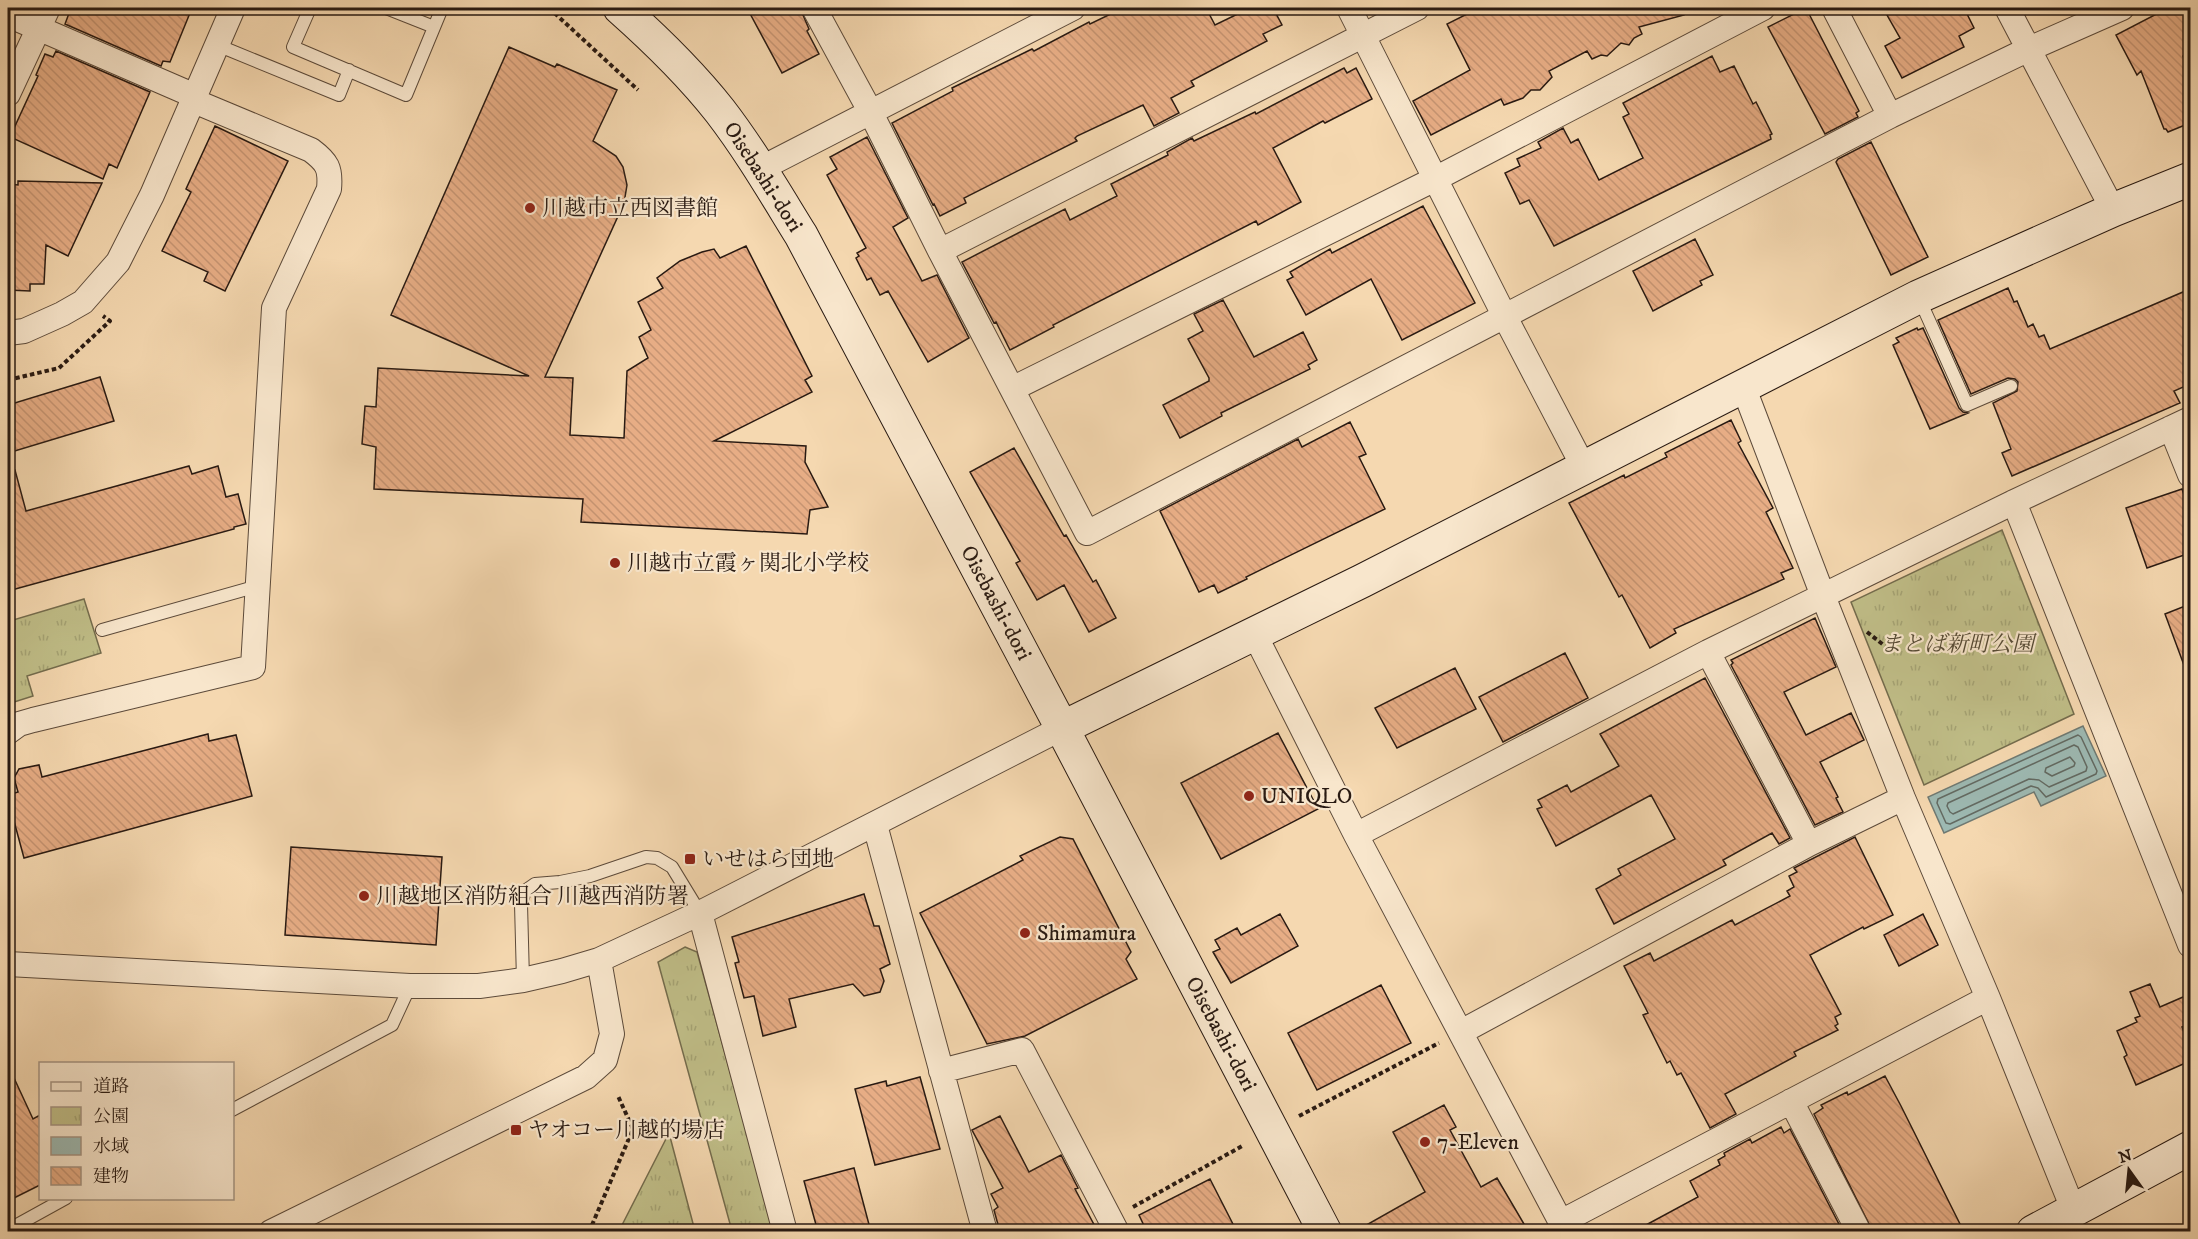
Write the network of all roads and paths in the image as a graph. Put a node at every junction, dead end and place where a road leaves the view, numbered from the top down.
1 (233, 8) edge
2 (310, 8) edge
3 (386, 8) edge
4 (442, 8) edge
5 (549, 8) edge
6 (620, 8) edge
7 (814, 8) edge
8 (1074, 8) edge
9 (1349, 8) edge
10 (1417, 8) edge
11 (1763, 8) edge
12 (1834, 8) edge
13 (2007, 8) edge
14 (2122, 8) edge
15 (8, 15) edge
16 (43, 18) edge
17 (434, 27) junction
18 (1363, 35) junction
19 (217, 45) junction
20 (2029, 49) junction
21 (349, 70) junction
22 (638, 90) dead end
23 (8, 94) edge
24 (194, 98) junction
25 (870, 111) junction
26 (1890, 116) junction
27 (760, 169) junction
28 (1435, 179) junction
29 (2190, 179) edge
30 (2113, 210) junction
31 (940, 251) junction
32 (1918, 297) junction
33 (83, 302) junction
34 (1504, 315) junction
35 (8, 333) edge
36 (8, 380) edge
37 (1743, 386) junction
38 (2011, 386) dead end
39 (1012, 388) junction
40 (2181, 423) edge
41 (1584, 468) junction
42 (2190, 475) edge
43 (2014, 502) junction
44 (258, 586) junction
45 (1822, 596) junction
46 (102, 630) dead end
47 (1254, 633) junction
48 (1708, 652) junction
49 (1062, 728) junction
50 (8, 732) edge
51 (1903, 798) junction
52 (875, 825) junction
53 (1356, 835) junction
54 (1809, 844) junction
55 (700, 913) junction
56 (2190, 945) edge
57 (599, 960) junction
58 (8, 964) edge
59 (523, 980) junction
60 (410, 986) junction
61 (1988, 998) junction
62 (1461, 1032) junction
63 (941, 1071) junction
64 (618, 1096) dead end
65 (1791, 1101) junction
66 (234, 1109) edge
67 (1295, 1117) dead end
68 (1248, 1143) dead end
69 (2190, 1148) edge
70 (62, 1200) edge
71 (2073, 1209) junction
72 (1114, 1225) edge
73 (1564, 1227) edge
74 (8, 1230) edge
75 (270, 1232) edge
76 (589, 1232) edge
77 (784, 1232) edge
78 (985, 1232) edge
79 (1325, 1232) edge
80 (1859, 1232) edge
81 (2032, 1232) edge

1 - 19 street
2 - 21 lane
3 - 17 lane
4 - 17 lane
5 - 22 path
6 - 27 street, Oisebashi-dori
7 - 25 street
8 - 25 street
9 - 18 street
10 - 18 street
11 - 28 street
12 - 26 street
13 - 20 street
14 - 20 street
15 - 16 street
16 - 23 street
16 - 24 street
17 - 21 lane
18 - 28 street
18 - 31 street
19 - 21 lane
19 - 24 street
20 - 26 street
20 - 30 street
24 - 33 street
24 - 44 street
25 - 27 street
25 - 31 street
26 - 34 street
27 - 49 street, Oisebashi-dori
28 - 34 street
28 - 39 street
29 - 30 street
30 - 32 street
31 - 39 street
32 - 37 street
32 - 38 lane
33 - 35 street
33 - 36 path
34 - 39 street
34 - 41 street
37 - 41 street
37 - 45 street
40 - 42 street
40 - 43 street
41 - 47 street
43 - 45 street
43 - 56 street
44 - 46 lane
44 - 50 street
45 - 48 street
45 - 51 street
47 - 49 street
47 - 53 street
48 - 53 street
48 - 54 street
49 - 52 street
49 - 79 street, Oisebashi-dori
51 - 54 street
51 - 61 street
52 - 55 street
52 - 63 street
53 - 62 street
54 - 62 street
55 - 57 street
55 - 59 lane
55 - 77 street
57 - 59 street
57 - 75 street
58 - 60 street
59 - 60 street
60 - 66 lane
61 - 65 street
61 - 71 street
62 - 67 path
62 - 73 street
63 - 72 street
63 - 78 street
64 - 76 path
65 - 73 street
65 - 80 street
68 - 72 path
69 - 71 street
70 - 74 lane
71 - 81 street

